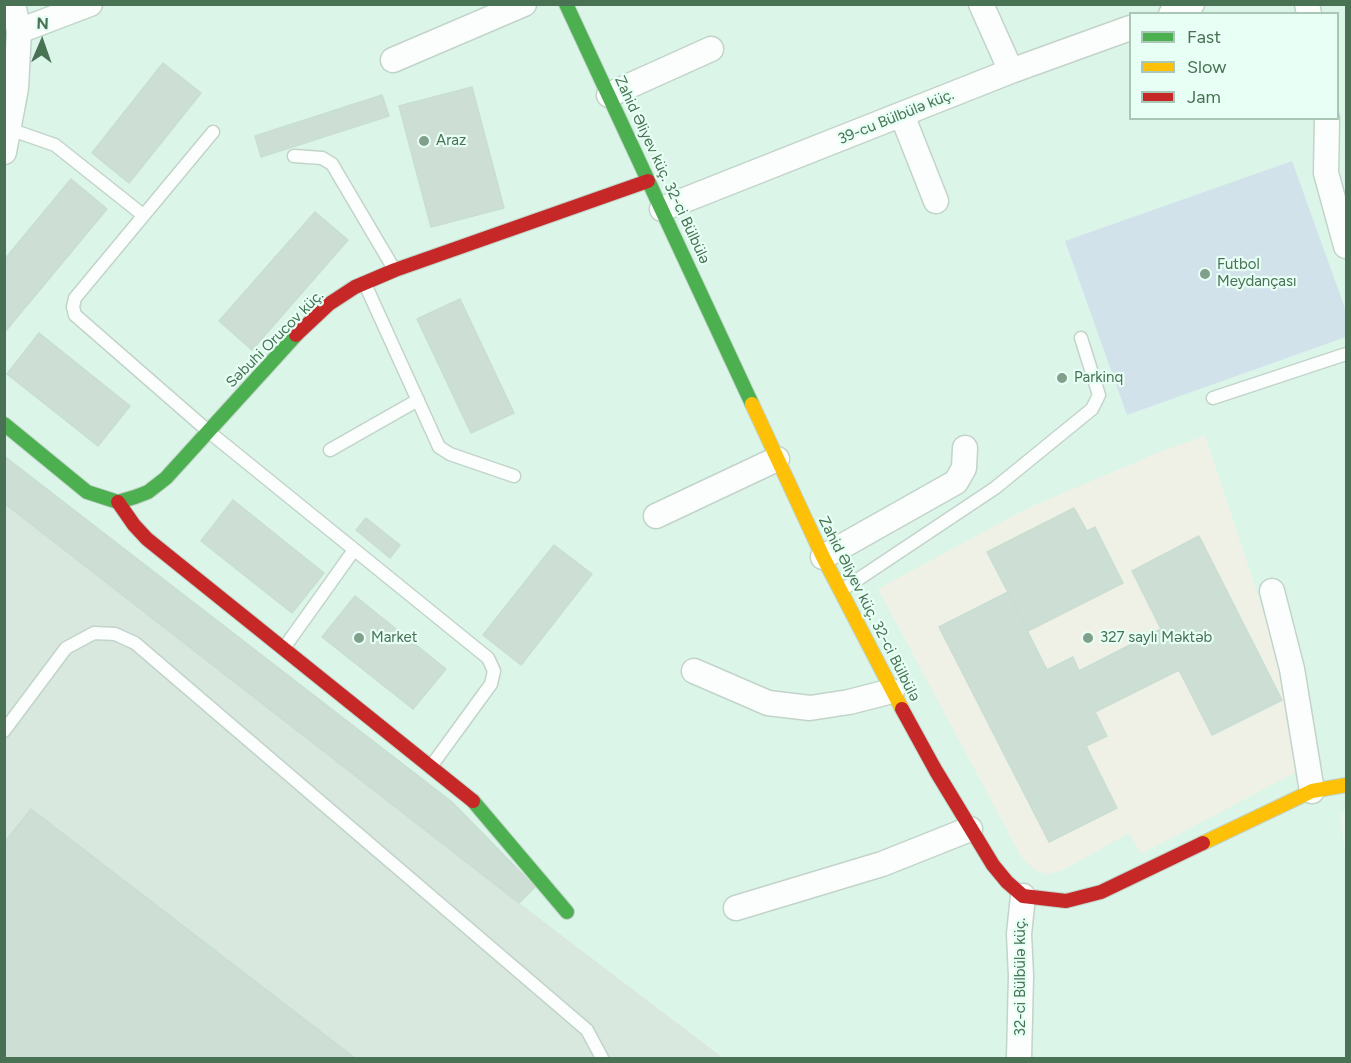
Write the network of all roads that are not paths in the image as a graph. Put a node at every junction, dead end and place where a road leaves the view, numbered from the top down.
1 (13, 4) edge
2 (90, 4) edge
3 (524, 4) edge
4 (566, 4) edge
5 (981, 4) edge
6 (1129, 29) edge
7 (19, 31) junction
8 (711, 49) dead end
9 (393, 60) dead end
10 (1011, 71) junction
11 (609, 95) junction
12 (902, 114) junction
13 (1328, 120) edge
14 (213, 132) dead end
15 (7, 141) edge
16 (294, 156) dead end
17 (648, 181) junction
18 (936, 201) dead end
19 (662, 209) junction
20 (142, 215) junction
21 (1347, 246) edge
22 (395, 270) junction
23 (365, 283) junction
24 (1082, 338) dead end
25 (1347, 354) edge
26 (1213, 398) dead end
27 (418, 400) junction
28 (4, 424) edge
29 (208, 431) junction
30 (965, 448) dead end
31 (330, 450) dead end
32 (777, 459) junction
33 (514, 476) dead end
34 (118, 502) junction
35 (656, 516) dead end
36 (354, 550) junction
37 (823, 557) junction
38 (841, 590) junction
39 (1272, 591) dead end
40 (284, 649) junction
41 (694, 671) dead end
42 (892, 691) junction
43 (4, 731) edge
44 (431, 766) junction
45 (1347, 785) edge
46 (1312, 791) junction
47 (970, 829) junction
48 (1023, 896) junction
49 (736, 908) dead end
50 (567, 912) dead end
51 (602, 1059) edge
52 (1019, 1059) edge

1 - 7 street
2 - 7 street
3 - 9 street
4 - 11 street, Zahid Əliyev küç. 32-ci Bülbülə
5 - 10 street
6 - 10 street, 39-cu Bülbülə küç.
7 - 15 street
8 - 11 street
10 - 12 street, 39-cu Bülbülə küç.
11 - 17 street, Zahid Əliyev küç. 32-ci Bülbülə
12 - 18 street
12 - 19 street, 39-cu Bülbülə küç.
13 - 21 street
14 - 20 lane
15 - 20 lane
16 - 22 lane
17 - 19 street, Zahid Əliyev küç. 32-ci Bülbülə
17 - 22 street, Səbuhi Orucov küç.
19 - 32 street, Zahid Əliyev küç. 32-ci Bülbülə
20 - 29 lane
22 - 23 street, Səbuhi Orucov küç.
23 - 27 lane
23 - 29 street, Səbuhi Orucov küç.
24 - 38 lane
25 - 26 lane
27 - 31 lane
27 - 33 lane
28 - 34 street
29 - 34 street, Səbuhi Orucov küç.
29 - 36 lane
30 - 37 street
32 - 35 street
32 - 37 street, Zahid Əliyev küç. 32-ci Bülbülə
34 - 40 street
36 - 40 lane
36 - 44 lane
37 - 38 street, Zahid Əliyev küç. 32-ci Bülbülə
38 - 42 street, Zahid Əliyev küç. 32-ci Bülbülə
39 - 46 street
40 - 44 street
41 - 42 street
42 - 47 street, Zahid Əliyev küç. 32-ci Bülbülə
43 - 51 lane
44 - 50 street
45 - 46 street
46 - 48 street
47 - 48 street, Zahid Əliyev küç. 32-ci Bülbülə
47 - 49 street
48 - 52 street, 32-ci Bülbülə küç.

